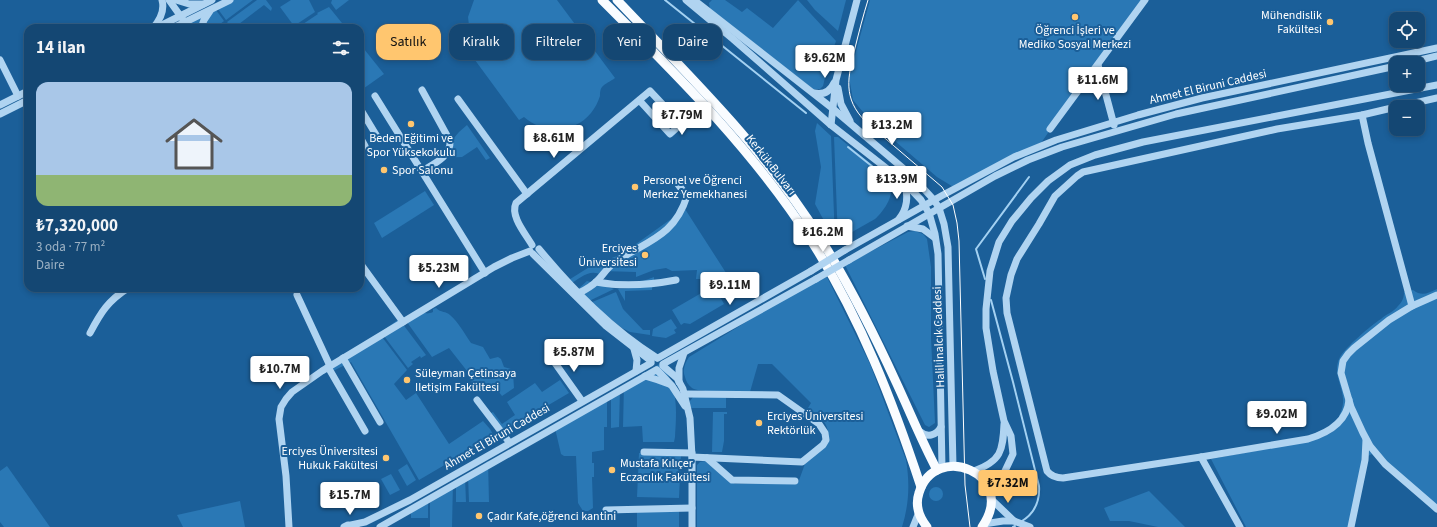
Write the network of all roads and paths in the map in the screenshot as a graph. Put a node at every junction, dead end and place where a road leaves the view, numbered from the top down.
1 (162, 0) edge
2 (168, 0) edge
3 (176, 0) edge
4 (212, 0) edge
5 (230, 0) edge
6 (602, 0) edge
7 (616, 0) edge
8 (686, 0) edge
9 (694, 0) edge
10 (857, 0) edge
11 (1145, 0) edge
12 (205, 4) junction
13 (213, 8) junction
14 (185, 22) edge
15 (156, 24) edge
16 (175, 24) edge
17 (203, 24) edge
18 (1437, 48) edge
19 (1437, 56) edge
20 (1425, 59) edge
21 (0, 60) edge
22 (1098, 66) junction
23 (1389, 68) edge
24 (839, 70) junction
25 (1437, 85) edge
26 (422, 90) dead end
27 (24, 93) edge
28 (813, 93) junction
29 (18, 96) junction
30 (375, 96) dead end
31 (1437, 98) edge
32 (458, 99) dead end
33 (638, 100) junction
34 (1425, 101) edge
35 (24, 102) edge
36 (0, 104) edge
37 (832, 108) junction
38 (1389, 109) edge
39 (0, 114) edge
40 (364, 115) edge
41 (1362, 115) junction
42 (1113, 122) junction
43 (831, 124) junction
44 (856, 129) junction
45 (1050, 129) dead end
46 (1116, 131) junction
47 (378, 138) dead end
48 (422, 171) junction
49 (904, 182) junction
50 (677, 184) dead end
51 (527, 194) junction
52 (934, 200) junction
53 (925, 206) junction
54 (938, 208) junction
55 (929, 213) junction
56 (899, 219) junction
57 (907, 226) junction
58 (936, 238) junction
59 (531, 250) junction
60 (364, 268) edge
61 (485, 273) junction
62 (676, 280) dead end
63 (596, 282) junction
64 (122, 292) edge
65 (579, 293) junction
66 (298, 295) dead end
67 (1437, 295) edge
68 (1412, 306) junction
69 (403, 322) junction
70 (90, 333) dead end
71 (634, 349) junction
72 (684, 353) junction
73 (550, 356) dead end
74 (343, 358) junction
75 (657, 364) junction
76 (329, 366) junction
77 (636, 371) junction
78 (644, 376) junction
79 (679, 382) junction
80 (672, 386) junction
81 (685, 394) junction
82 (477, 400) dead end
83 (1349, 400) junction
84 (582, 401) junction
85 (690, 418) junction
86 (1004, 421) junction
87 (380, 422) dead end
88 (941, 427) junction
89 (365, 431) dead end
90 (919, 431) junction
91 (1366, 440) junction
92 (509, 442) junction
93 (644, 452) dead end
94 (692, 455) junction
95 (1201, 457) junction
96 (707, 458) junction
97 (953, 466) junction
98 (940, 469) junction
99 (974, 471) junction
100 (795, 481) dead end
101 (921, 487) junction
102 (990, 495) junction
103 (692, 508) junction
104 (1437, 509) edge
105 (288, 510) junction
106 (606, 510) dead end
107 (919, 512) junction
108 (1014, 521) junction
109 (350, 526) edge
110 (983, 526) edge
111 (288, 527) edge
112 (294, 527) edge
113 (380, 527) edge
114 (692, 527) edge
115 (913, 527) edge
116 (927, 527) edge
117 (1030, 527) edge
118 (1240, 527) edge
119 (1351, 527) edge

1 - 15 street
2 - 14 street
3 - 12 street
4 - 12 street
5 - 13 street
6 - 101 main road, Kerkük Bulvarı
7 - 90 main road, Kerkük Bulvarı
8 - 43 street, Halil İnalcık Caddesi
9 - 28 street
10 - 24 street
11 - 22 street
12 - 14 street
13 - 14 street
13 - 17 street
14 - 16 street
18 - 42 street, Ahmet El Biruni Caddesi
19 - 20 street
21 - 29 street
22 - 42 street
22 - 45 street
23 - 46 street, Ahmet El Biruni Caddesi
24 - 28 street
24 - 37 street
24 - 44 street
25 - 86 street
26 - 48 street
27 - 29 street
28 - 37 street
29 - 36 street
30 - 48 street
31 - 34 street
32 - 51 street
33 - 33 street
33 - 51 street
35 - 39 street
37 - 43 street
37 - 44 street
38 - 41 street
40 - 47 street
41 - 68 street
41 - 95 street
42 - 46 street
42 - 52 street, Ahmet El Biruni Caddesi
43 - 49 street, Halil İnalcık Caddesi
44 - 52 street, Halil İnalcık Caddesi
46 - 54 street, Ahmet El Biruni Caddesi
48 - 61 street
49 - 53 street, Halil İnalcık Caddesi
49 - 56 street
50 - 63 street
51 - 59 street
52 - 53 street, Ahmet El Biruni Caddesi
52 - 54 street, Halil İnalcık Caddesi
53 - 55 street, Halil İnalcık Caddesi
53 - 56 street, Ahmet El Biruni Caddesi
54 - 55 street, Ahmet El Biruni Caddesi
54 - 97 street, Halil İnalcık Caddesi
55 - 57 street, Ahmet El Biruni Caddesi
55 - 58 street, Halil İnalcık Caddesi
56 - 75 street, Ahmet El Biruni Caddesi, bridge
57 - 58 street
57 - 72 street, Ahmet El Biruni Caddesi, bridge
58 - 88 street, Halil İnalcık Caddesi
59 - 61 street
59 - 65 street
59 - 71 street
60 - 69 street
61 - 69 street
62 - 63 street
63 - 65 street
64 - 70 street
65 - 75 street
66 - 76 street
67 - 68 street
68 - 83 street
69 - 74 street
71 - 75 street
71 - 77 street
72 - 75 street, Ahmet El Biruni Caddesi
72 - 79 street
73 - 84 street
74 - 76 street
74 - 87 street
75 - 77 street, Ahmet El Biruni Caddesi
75 - 78 street, Ahmet El Biruni Caddesi
75 - 79 street
75 - 80 street
76 - 89 street
76 - 105 street
77 - 84 street, Ahmet El Biruni Caddesi
78 - 80 street
78 - 113 street, Ahmet El Biruni Caddesi
79 - 81 street
80 - 85 street
81 - 85 street
81 - 96 street
82 - 92 street
83 - 91 street
83 - 95 street
84 - 92 street, Ahmet El Biruni Caddesi
85 - 94 street
86 - 99 street
86 - 102 street
88 - 90 street
88 - 98 street, Halil İnalcık Caddesi
90 - 98 main road, Kerkük Bulvarı
91 - 104 street
91 - 119 street
92 - 109 street, Ahmet El Biruni Caddesi
93 - 94 street
94 - 96 street
94 - 103 street
95 - 118 street
96 - 100 street
97 - 98 main road
97 - 99 main road
98 - 101 main road
99 - 102 main road
101 - 107 main road
102 - 108 street
102 - 110 main road
103 - 106 street
103 - 114 street
105 - 111 street
105 - 112 street
107 - 115 street
107 - 116 main road
108 - 110 street
108 - 117 street

